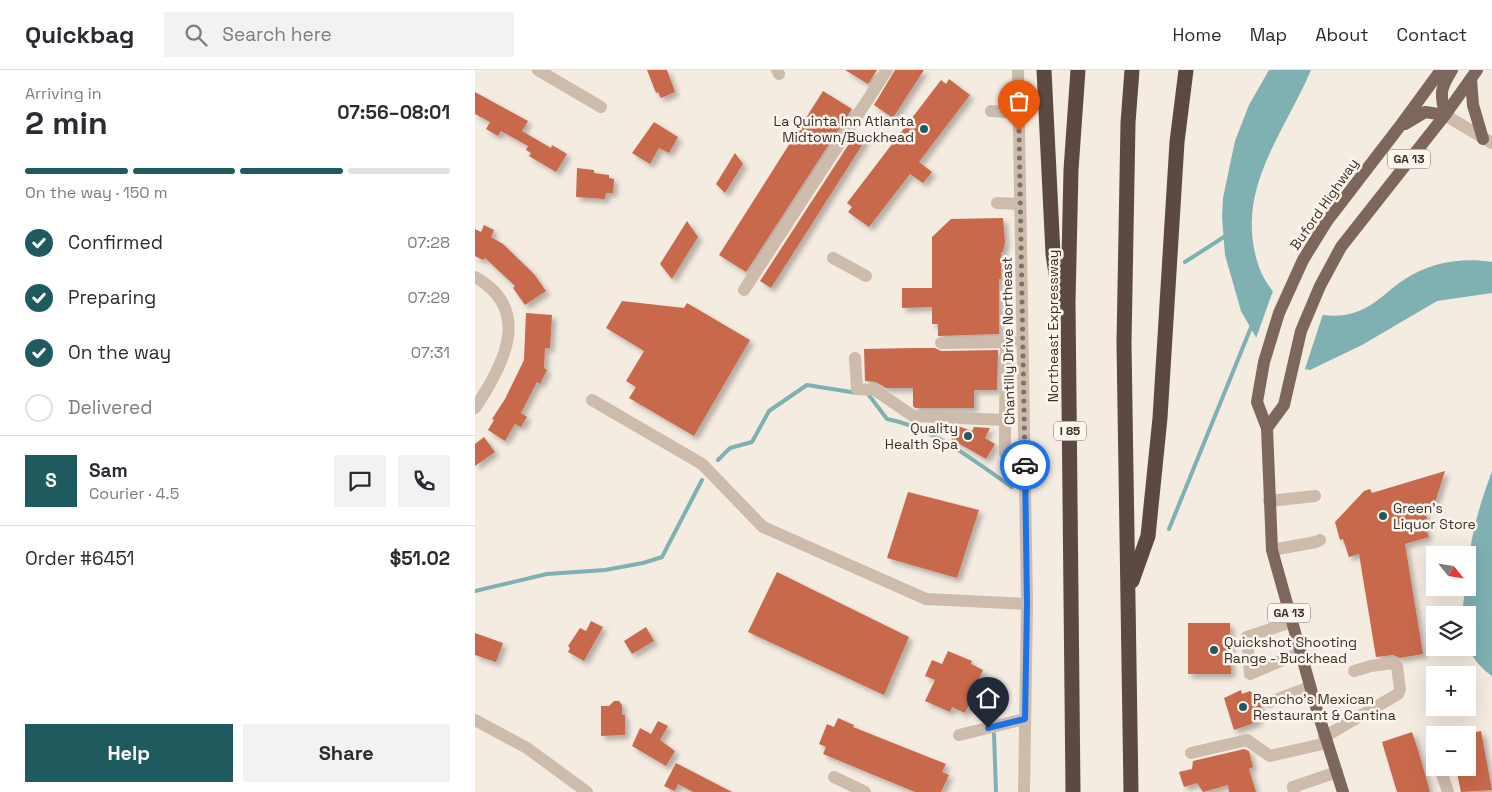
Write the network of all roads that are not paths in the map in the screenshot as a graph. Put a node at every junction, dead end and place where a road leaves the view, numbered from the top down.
1 (538, 70) edge
2 (887, 70) edge
3 (1018, 70) edge
4 (1044, 70) edge
5 (1078, 70) edge
6 (1133, 70) edge
7 (1186, 70) edge
8 (1441, 70) edge
9 (1452, 70) edge
10 (1474, 74) edge
11 (601, 107) dead end
12 (991, 110) dead end
13 (1019, 113) junction
14 (1445, 115) junction
15 (1400, 126) junction
16 (1487, 141) edge
17 (997, 203) dead end
18 (1021, 204) junction
19 (833, 258) dead end
20 (866, 276) dead end
21 (475, 277) edge
22 (745, 290) dead end
23 (1006, 342) junction
24 (1023, 342) junction
25 (941, 343) dead end
26 (1069, 354) junction
27 (855, 358) dead end
28 (592, 400) dead end
29 (1024, 401) junction
30 (1006, 402) junction
31 (475, 408) edge
32 (1005, 426) junction
33 (1267, 428) junction
34 (1024, 432) junction
35 (1005, 454) dead end
36 (1315, 496) dead end
37 (1269, 501) junction
38 (1320, 540) dead end
39 (1272, 550) junction
40 (1129, 592) junction
41 (1027, 604) junction
42 (1291, 622) junction
43 (1300, 653) junction
44 (1354, 671) dead end
45 (1310, 687) junction
46 (1270, 702) dead end
47 (1025, 719) junction
48 (475, 720) edge
49 (959, 735) dead end
50 (1326, 740) junction
51 (1191, 753) dead end
52 (1337, 772) junction
53 (1443, 776) edge
54 (834, 777) dead end
55 (587, 792) edge
56 (865, 792) edge
57 (1024, 792) edge
58 (1073, 792) edge
59 (1131, 792) edge
60 (1294, 792) edge
61 (1343, 792) edge
62 (1448, 792) edge

1 - 11 street
2 - 22 street
3 - 13 street, Chantilly Drive Northeast
4 - 26 highway
5 - 26 highway, Northeast Expressway / I 85
6 - 40 highway
7 - 40 highway
8 - 15 main road, Buford Highway / GA 13
9 - 14 main road
10 - 14 main road, GA 13
10 - 16 main road
12 - 13 street
13 - 18 street, Chantilly Drive Northeast
14 - 15 main road
14 - 16 street
14 - 33 main road, GA 13
15 - 33 main road, Buford Highway / GA 13
17 - 18 street
18 - 24 street, Chantilly Drive Northeast
19 - 20 street
21 - 31 street
23 - 24 street
23 - 25 street
23 - 30 street
24 - 29 street, Chantilly Drive Northeast
26 - 58 highway, Northeast Expressway / I 85
27 - 32 street
28 - 41 street
29 - 30 street
29 - 34 street, Chantilly Drive Northeast
30 - 32 street
32 - 34 street
32 - 35 street
33 - 37 main road, Buford Highway / GA 13
34 - 41 street, Chantilly Drive Northeast
36 - 37 street
37 - 39 main road, Buford Highway / GA 13
38 - 39 street
39 - 42 main road, Buford Highway / GA 13
40 - 59 highway
41 - 47 street, Chantilly Drive Northeast
42 - 43 main road, Buford Highway / GA 13
42 - 43 street
43 - 45 main road, Buford Highway / GA 13
44 - 50 street
45 - 46 street
45 - 50 main road, Buford Highway / GA 13
47 - 49 street
47 - 57 street, Chantilly Drive Northeast
48 - 55 street
50 - 51 street
50 - 52 main road, Buford Highway / GA 13
52 - 60 street
52 - 61 main road, Buford Highway / GA 13
53 - 62 street
54 - 56 street

